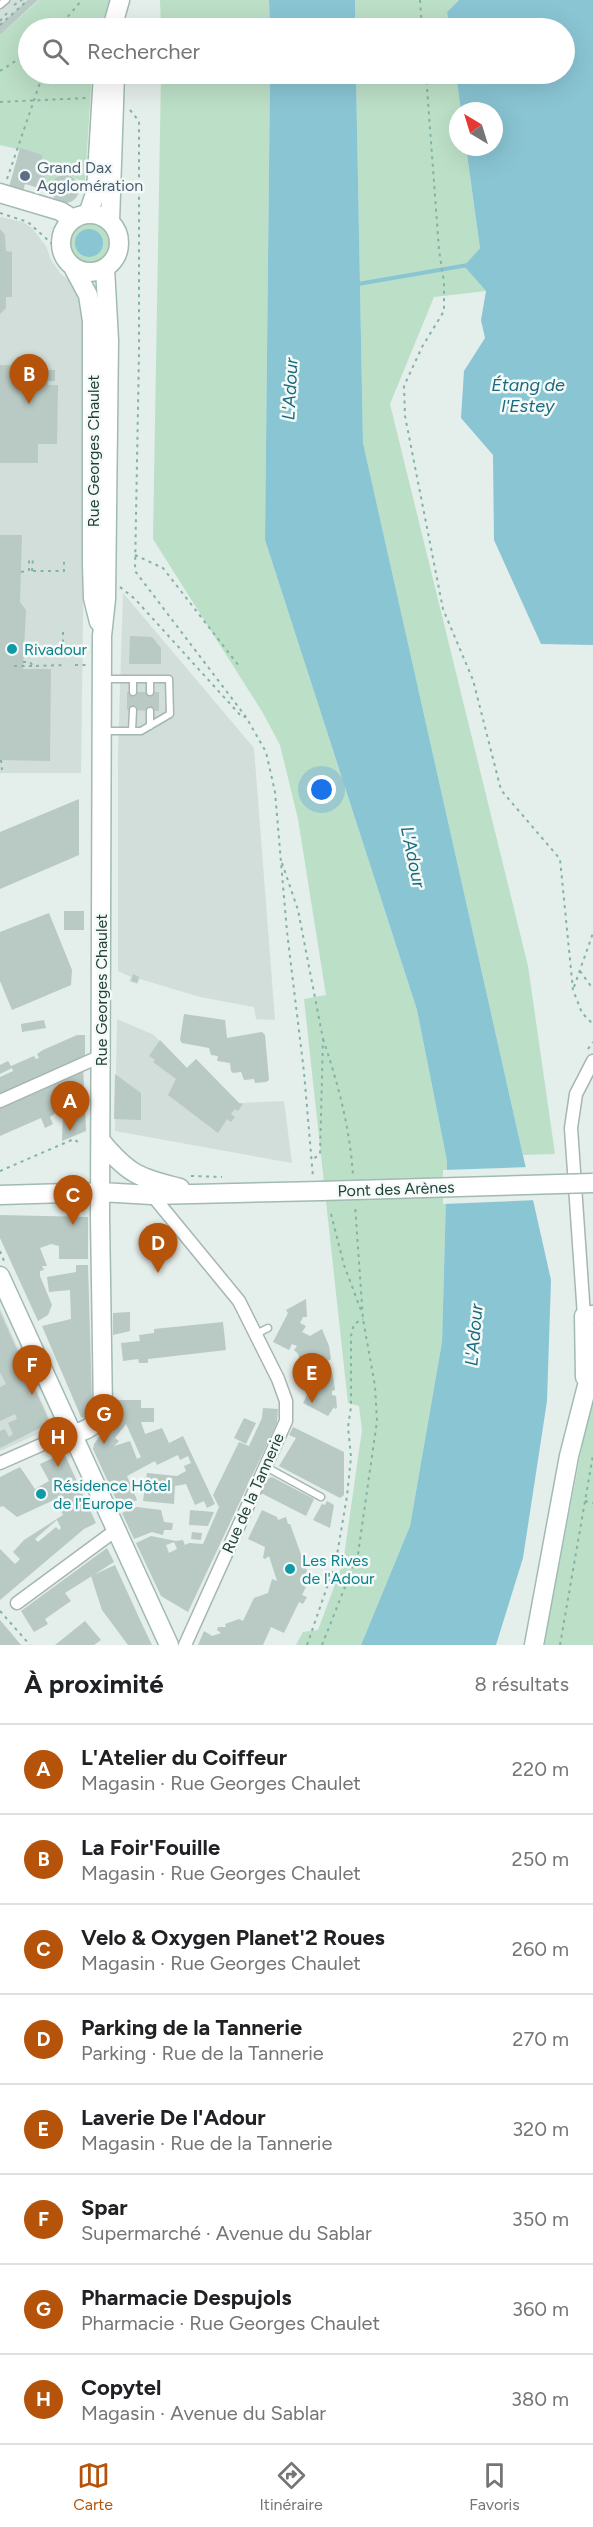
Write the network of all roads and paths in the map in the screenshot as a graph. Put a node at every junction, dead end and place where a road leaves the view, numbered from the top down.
1 (6, 0) edge
2 (22, 0) edge
3 (28, 0) edge
4 (82, 0) edge
5 (120, 0) edge
6 (130, 0) edge
7 (420, 0) edge
8 (0, 5) edge
9 (68, 18) edge
10 (115, 18) edge
11 (126, 18) edge
12 (421, 18) edge
13 (0, 23) edge
14 (18, 59) edge
15 (0, 71) edge
16 (39, 84) edge
17 (102, 84) edge
18 (115, 84) edge
19 (427, 84) edge
20 (92, 98) dead end
21 (32, 101) junction
22 (0, 102) edge
23 (124, 102) dead end
24 (3, 189) edge
25 (0, 202) edge
26 (0, 213) edge
27 (81, 216) junction
28 (110, 222) junction
29 (61, 246) junction
30 (105, 268) junction
31 (74, 269) junction
32 (135, 555) junction
33 (31, 558) dead end
34 (63, 562) dead end
35 (30, 571) junction
36 (21, 572) dead end
37 (135, 599) dead end
38 (63, 630) dead end
39 (102, 636) junction
40 (86, 649) dead end
41 (75, 650) dead end
42 (29, 651) dead end
43 (23, 662) dead end
44 (66, 665) dead end
45 (75, 665) dead end
46 (87, 665) dead end
47 (14, 666) dead end
48 (33, 666) junction
49 (239, 666) dead end
50 (103, 679) junction
51 (133, 679) junction
52 (150, 679) junction
53 (133, 692) dead end
54 (150, 692) dead end
55 (133, 710) dead end
56 (150, 711) dead end
57 (246, 717) junction
58 (150, 726) junction
59 (103, 731) junction
60 (132, 731) junction
61 (1, 760) edge
62 (2, 770) dead end
63 (281, 859) junction
64 (593, 933) edge
65 (580, 970) junction
66 (593, 988) edge
67 (573, 990) junction
68 (593, 1024) edge
69 (323, 1038) junction
70 (101, 1056) junction
71 (593, 1061) edge
72 (0, 1101) edge
73 (101, 1141) junction
74 (79, 1143) dead end
75 (312, 1160) junction
76 (0, 1171) edge
77 (353, 1176) dead end
78 (184, 1177) dead end
79 (226, 1177) dead end
80 (593, 1183) edge
81 (321, 1185) junction
82 (101, 1192) junction
83 (199, 1193) junction
84 (0, 1195) edge
85 (152, 1196) junction
86 (354, 1198) dead end
87 (331, 1214) dead end
88 (0, 1276) edge
89 (589, 1315) edge
90 (363, 1319) junction
91 (268, 1328) dead end
92 (255, 1335) junction
93 (593, 1362) edge
94 (585, 1394) junction
95 (72, 1434) junction
96 (593, 1455) edge
97 (0, 1463) edge
98 (265, 1467) junction
99 (321, 1497) dead end
100 (585, 1501) junction
101 (593, 1503) edge
102 (116, 1530) junction
103 (17, 1603) dead end
104 (0, 1611) edge
105 (30, 1645) edge
106 (169, 1645) edge
107 (185, 1645) edge
108 (307, 1645) edge
109 (322, 1645) edge
110 (534, 1645) edge
111 (560, 1645) edge

1 - 8 lane
2 - 13 path
3 - 13 path
4 - 9 path
5 - 10 main road
6 - 11 main road
7 - 12 path
14 - 15 path
16 - 21 path
17 - 27 main road
18 - 28 main road
19 - 67 path
20 - 21 path
21 - 22 path
21 - 24 path
23 - 32 path
24 - 27 main road
25 - 29 main road
26 - 29 path
27 - 28 main road
27 - 29 main road
28 - 30 main road
29 - 31 main road
30 - 31 main road
30 - 39 main road, Rue Georges Chaulet
31 - 39 main road, Rue Georges Chaulet
32 - 49 path
32 - 57 path
33 - 35 path
34 - 35 path
35 - 36 path
37 - 57 path
38 - 42 path
39 - 50 main road, Rue Georges Chaulet
40 - 41 path
43 - 48 path
44 - 48 path
45 - 46 path
47 - 48 path
50 - 51 lane
50 - 59 main road, Rue Georges Chaulet
51 - 52 lane
51 - 53 lane
52 - 54 lane
52 - 58 lane
55 - 60 lane
56 - 58 lane
57 - 63 path
58 - 60 lane
59 - 60 lane
59 - 70 main road, Rue Georges Chaulet
61 - 62 path
63 - 69 path
63 - 75 path
64 - 65 path
65 - 66 path
65 - 67 path
67 - 68 path
69 - 75 path
69 - 77 path
70 - 72 street
70 - 73 main road, Rue Georges Chaulet
71 - 89 street
73 - 82 main road, Rue Georges Chaulet
73 - 83 main road
74 - 76 path
75 - 81 path
78 - 79 path
80 - 81 main road, Pont des Arènes, bridge
81 - 83 main road, Pont des Arènes
82 - 84 main road
82 - 85 main road
82 - 95 main road, Rue Georges Chaulet
83 - 85 main road
85 - 92 street, Rue de la Tannerie
86 - 90 path
87 - 90 path
88 - 95 main road
89 - 94 main road
90 - 108 path
90 - 109 path
91 - 92 lane
92 - 98 street, Rue de la Tannerie
93 - 94 main road
94 - 110 main road
95 - 97 street
95 - 102 main road
96 - 100 path
98 - 99 lane
98 - 107 street, Rue de la Tannerie
100 - 101 path
100 - 111 path
102 - 103 street
102 - 106 main road
104 - 105 path

